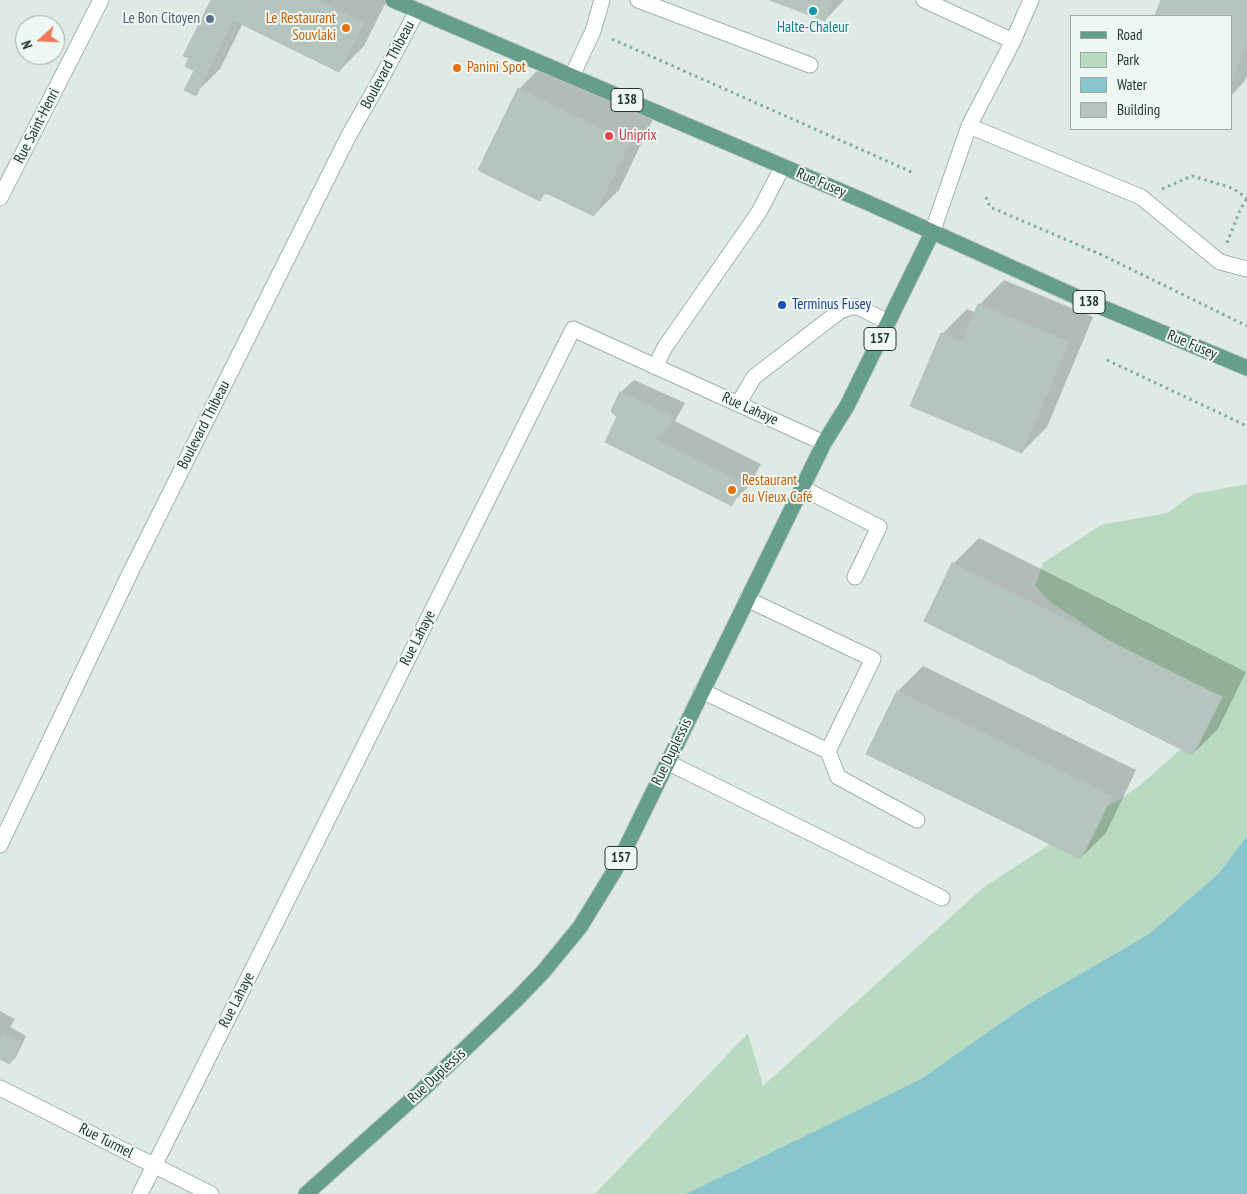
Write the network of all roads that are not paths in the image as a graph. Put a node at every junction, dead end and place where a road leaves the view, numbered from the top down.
1 (101, 0) edge
2 (393, 0) edge
3 (602, 0) edge
4 (638, 0) edge
5 (924, 0) edge
6 (1031, 0) edge
7 (417, 11) junction
8 (1013, 41) junction
9 (810, 65) dead end
10 (572, 76) junction
11 (969, 126) junction
12 (783, 166) junction
13 (0, 198) edge
14 (932, 233) junction
15 (1247, 269) edge
16 (888, 322) junction
17 (655, 367) junction
18 (1247, 368) edge
19 (738, 404) junction
20 (824, 443) junction
21 (802, 488) junction
22 (855, 577) dead end
23 (747, 599) junction
24 (702, 691) junction
25 (828, 752) junction
26 (667, 762) junction
27 (916, 820) dead end
28 (0, 844) edge
29 (942, 898) dead end
30 (0, 1088) edge
31 (155, 1165) junction
32 (140, 1194) edge
33 (212, 1194) edge
34 (306, 1194) edge

1 - 13 street, Rue Saint-Henri
2 - 7 main road, Rue Fusey / 138
3 - 10 street
4 - 9 street
5 - 8 street
6 - 8 street
7 - 10 main road, Rue Fusey / 138
7 - 28 street, Boulevard Thibeau
8 - 11 street
10 - 12 main road, Rue Fusey / 138
11 - 14 street
11 - 15 street
12 - 14 main road, Rue Fusey / 138
12 - 17 street
14 - 16 main road, Rue Duplessis / 157
14 - 18 main road, Rue Fusey / 138
16 - 19 street
16 - 20 main road, Rue Duplessis / 157
17 - 19 street, Rue Lahaye
17 - 31 street, Rue Lahaye
19 - 20 street, Rue Lahaye
20 - 21 main road, Rue Duplessis / 157
21 - 22 street
21 - 23 main road, Rue Duplessis / 157
23 - 24 main road, Rue Duplessis / 157
23 - 25 street
24 - 25 street
24 - 26 main road, Rue Duplessis / 157
25 - 27 street
26 - 29 street
26 - 34 main road, Rue Duplessis / 157
30 - 31 street, Rue Turmel
31 - 32 street, Rue Lahaye
31 - 33 street, Rue Turmel

